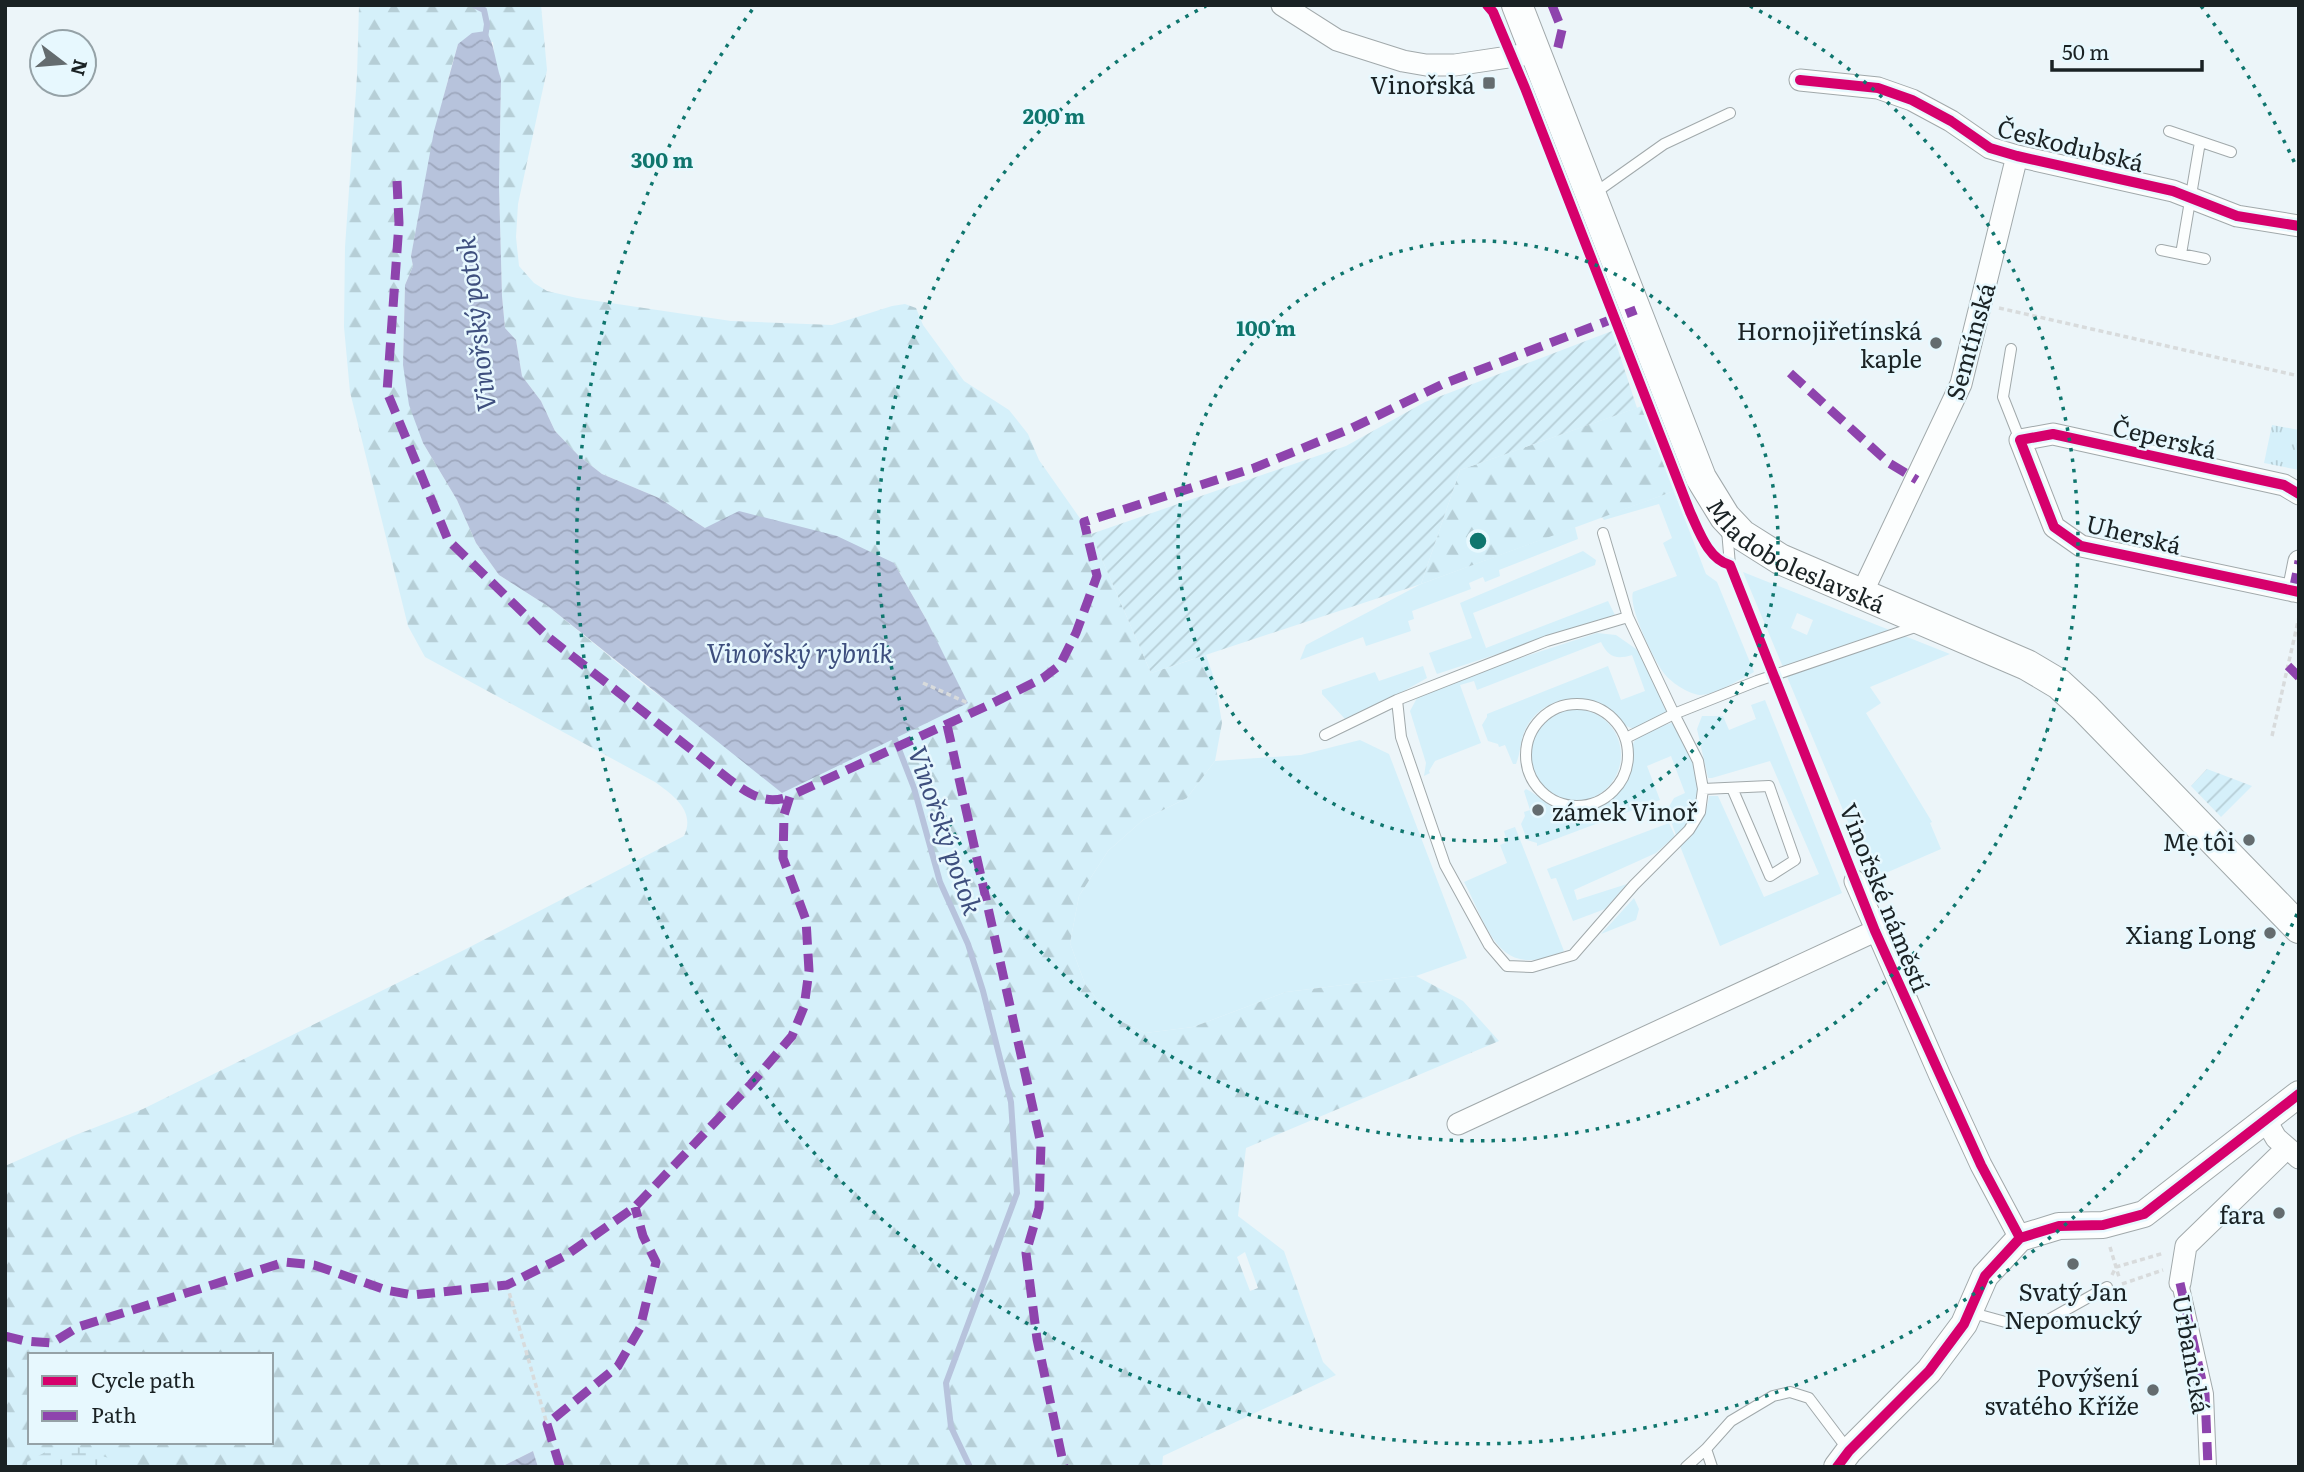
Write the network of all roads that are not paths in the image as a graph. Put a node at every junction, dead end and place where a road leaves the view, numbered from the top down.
1 (1282, 5) edge
2 (1517, 5) edge
3 (1535, 53) junction
4 (1800, 80) dead end
5 (1730, 113) dead end
6 (2169, 131) dead end
7 (2200, 142) junction
8 (2231, 152) dead end
9 (2017, 156) junction
10 (1591, 196) junction
11 (2190, 197) junction
12 (2299, 226) edge
13 (2161, 250) dead end
14 (2181, 254) junction
15 (2204, 259) dead end
16 (2011, 349) dead end
17 (2020, 440) junction
18 (2299, 494) edge
19 (1725, 517) junction
20 (1603, 533) dead end
21 (2299, 561) edge
22 (2296, 591) edge
23 (1862, 593) junction
24 (1628, 617) junction
25 (1928, 622) junction
26 (1775, 675) junction
27 (1396, 700) junction
28 (1674, 714) junction
29 (1325, 735) dead end
30 (1626, 738) junction
31 (1732, 788) junction
32 (1703, 789) junction
33 (1855, 881) joint
34 (2299, 928) edge
35 (1875, 931) junction
36 (2299, 1094) edge
37 (2265, 1119) junction
38 (1458, 1124) dead end
39 (2293, 1153) edge
40 (2020, 1238) junction
41 (2183, 1264) joint
42 (2107, 1287) dead end
43 (1969, 1312) junction
44 (1706, 1449) junction
45 (1843, 1459) edge
46 (1686, 1467) edge
47 (1712, 1467) edge
48 (2208, 1467) edge

1 - 3 street
2 - 3 main road, Mladoboleslavská
3 - 10 main road, Mladoboleslavská
4 - 9 street, Českodubská
5 - 10 lane
6 - 7 lane
7 - 8 lane
7 - 11 lane
9 - 11 street, Českodubská
9 - 23 street, Semtínská
10 - 19 main road, Mladoboleslavská
11 - 12 street, Českodubská
11 - 14 lane
13 - 14 lane
14 - 15 lane
16 - 17 lane
17 - 18 street, Čeperská
17 - 22 street, Uherská
19 - 23 main road, Mladoboleslavská
19 - 26 lane, Vinořské náměstí
20 - 24 lane
21 - 22 street
23 - 25 main road, Mladoboleslavská
24 - 27 lane
24 - 28 lane
25 - 26 lane
25 - 34 main road, Mladoboleslavská
26 - 28 lane
26 - 33 lane, Vinořské náměstí
27 - 29 lane
27 - 32 lane
28 - 30 lane
28 - 32 lane
30 - 30 lane
31 - 31 lane
31 - 32 lane
33 - 35 street, Vinořské náměstí
35 - 38 street, Vinořské náměstí
35 - 40 street, Vinořské náměstí
36 - 37 street
37 - 39 street
37 - 40 street
39 - 41 street
40 - 43 street
41 - 48 street, Urbanická
42 - 43 lane
43 - 45 street
44 - 45 lane
44 - 46 lane
44 - 47 lane

